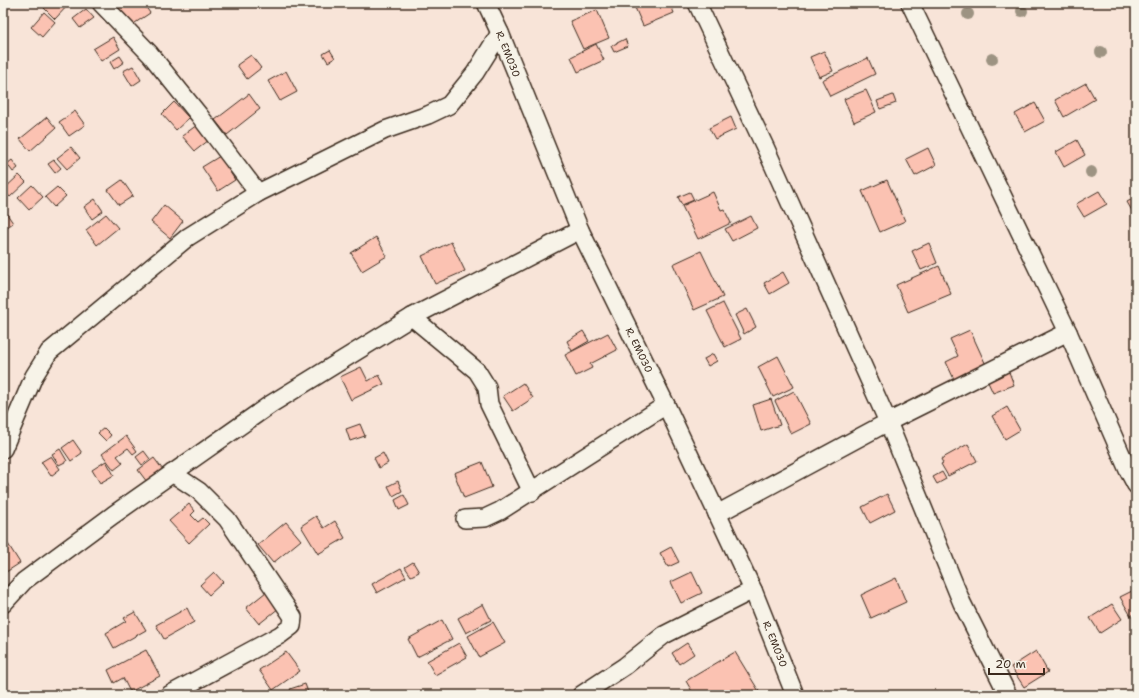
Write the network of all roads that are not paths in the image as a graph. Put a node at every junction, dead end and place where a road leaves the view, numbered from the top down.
1 (102, 3) edge
2 (486, 3) edge
3 (697, 3) edge
4 (910, 3) edge
5 (500, 33) junction
6 (258, 193) junction
7 (580, 230) junction
8 (412, 317) junction
9 (1068, 332) junction
10 (666, 405) junction
11 (888, 422) junction
12 (3, 449) edge
13 (1132, 468) edge
14 (172, 473) junction
15 (1136, 485) edge
16 (532, 492) junction
17 (717, 514) junction
18 (465, 519) dead end
19 (753, 590) junction
20 (3, 604) edge
21 (169, 695) edge
22 (581, 695) edge
23 (795, 695) edge
24 (1008, 695) edge

1 - 6 street
2 - 5 street, R. EM030
3 - 11 street
4 - 9 street
5 - 6 street
5 - 7 street, R. EM030
6 - 12 street
7 - 8 street
7 - 10 street, R. EM030
8 - 14 street
8 - 16 street
9 - 11 street
9 - 13 street
10 - 16 street
10 - 17 street, R. EM030
11 - 17 street
11 - 24 street
13 - 15 street
14 - 20 street
14 - 21 street
16 - 18 street
17 - 19 street, R. EM030
19 - 22 street
19 - 23 street, R. EM030

